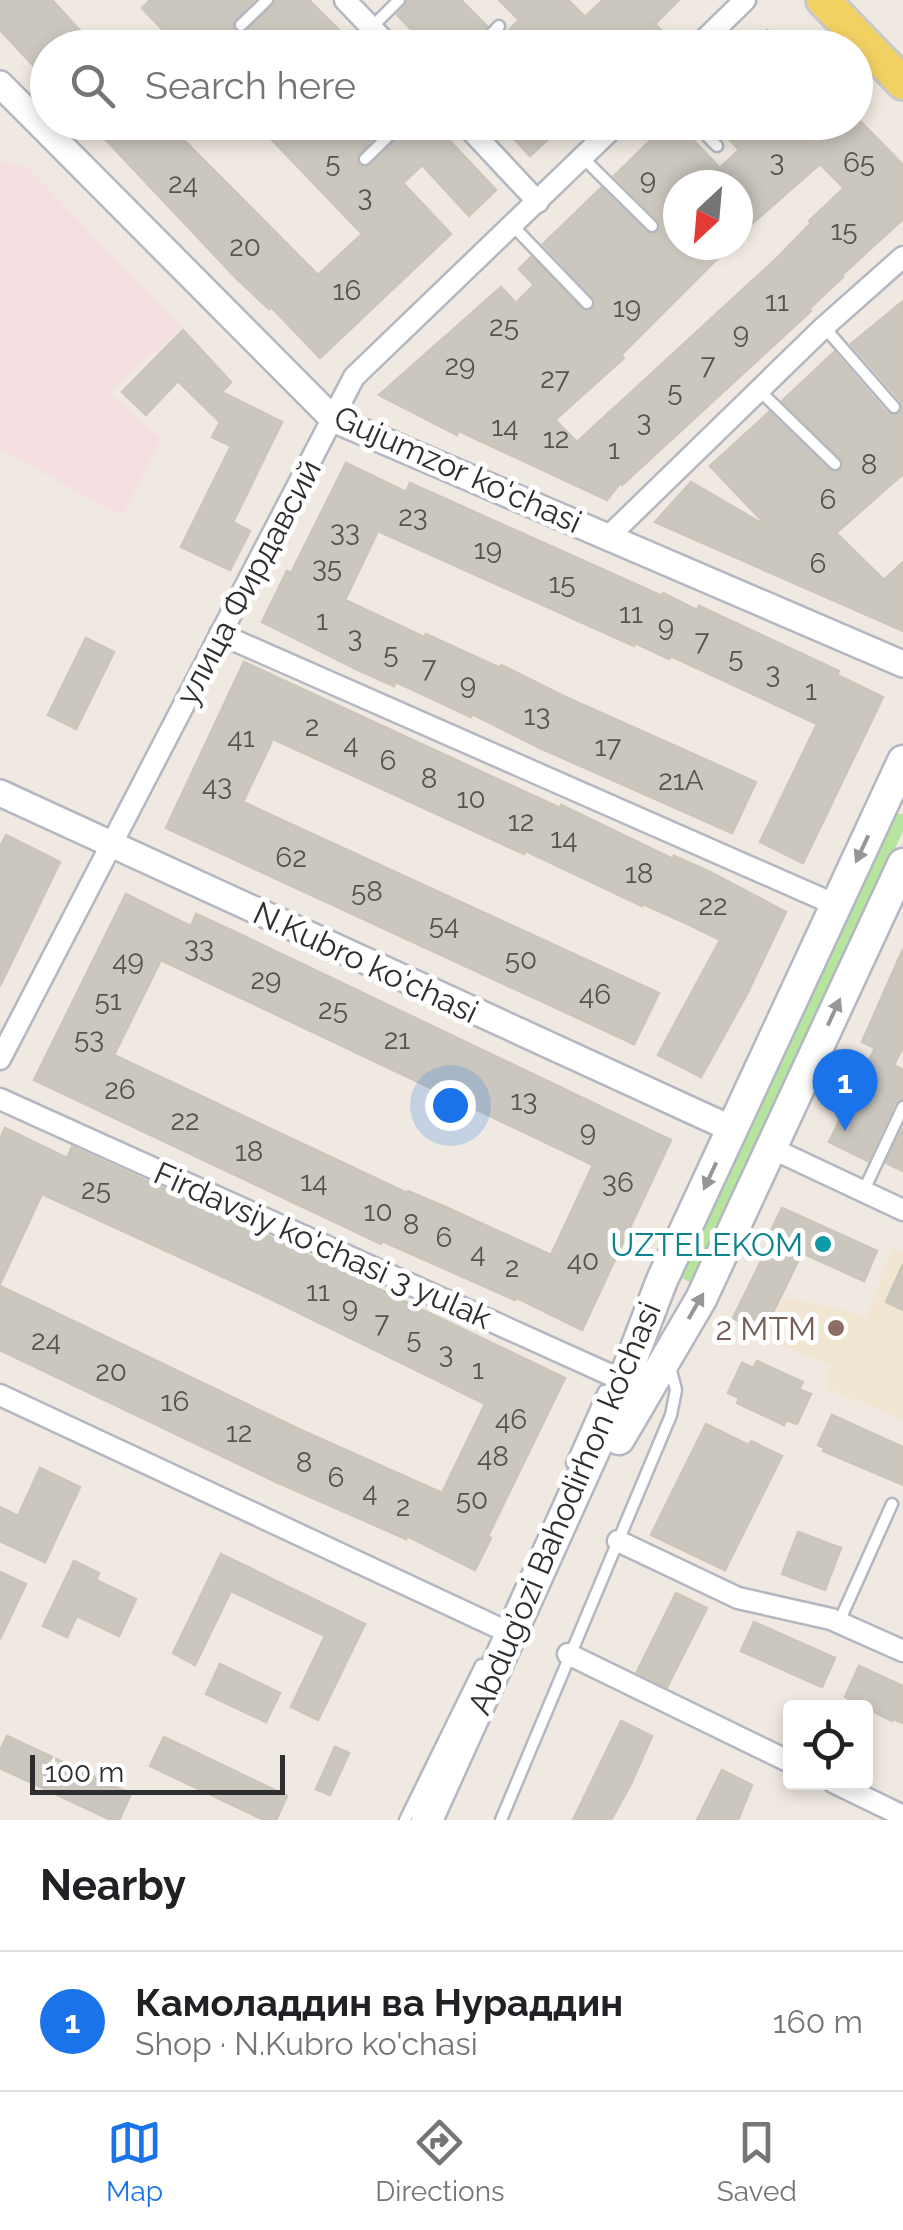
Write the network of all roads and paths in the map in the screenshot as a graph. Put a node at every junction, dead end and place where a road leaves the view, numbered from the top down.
1 (267, 0) edge
2 (346, 0) edge
3 (399, 0) edge
4 (745, 0) edge
5 (823, 0) edge
6 (242, 25) dead end
7 (499, 26) dead end
8 (372, 27) junction
9 (369, 30) edge
10 (375, 30) edge
11 (495, 30) edge
12 (714, 30) edge
13 (852, 30) edge
14 (873, 52) edge
15 (903, 83) edge
16 (2, 88) edge
17 (30, 116) edge
18 (54, 140) edge
19 (385, 140) edge
20 (480, 140) edge
21 (601, 140) edge
22 (711, 140) edge
23 (717, 146) dead end
24 (583, 158) junction
25 (365, 159) dead end
26 (538, 202) junction
27 (513, 226) junction
28 (652, 226) dead end
29 (903, 256) edge
30 (586, 303) dead end
31 (824, 327) junction
32 (760, 390) junction
33 (894, 407) dead end
34 (333, 419) junction
35 (835, 464) dead end
36 (608, 536) junction
37 (220, 634) junction
38 (903, 664) edge
39 (903, 761) edge
40 (0, 793) edge
41 (896, 797) edge
42 (112, 846) junction
43 (902, 868) edge
44 (836, 905) junction
45 (0, 1060) edge
46 (0, 1100) edge
47 (903, 1108) edge
48 (732, 1130) junction
49 (771, 1148) junction
50 (864, 1190) junction
51 (903, 1210) edge
52 (667, 1355) junction
53 (627, 1382) junction
54 (0, 1395) edge
55 (563, 1483) dead end
56 (892, 1504) dead end
57 (618, 1541) junction
58 (503, 1619) joint
59 (839, 1622) junction
60 (903, 1650) edge
61 (568, 1654) junction
62 (783, 1759) edge
63 (849, 1790) edge
64 (444, 1808) edge
65 (903, 1816) edge
66 (405, 1820) edge
67 (501, 1820) edge

1 - 6 lane
2 - 8 street
3 - 8 lane
4 - 12 street
5 - 13 main road
7 - 11 lane
8 - 9 lane
8 - 10 street
14 - 15 main road
16 - 17 street, Gujumzor ko'chasi
18 - 34 street, Gujumzor ko'chasi
19 - 25 lane
20 - 26 street
21 - 24 street, улица Фирдавсий
22 - 23 lane
24 - 26 street, улица Фирдавсий
24 - 28 lane
26 - 27 street, улица Фирдавсий
27 - 30 lane
27 - 34 street, улица Фирдавсий
29 - 31 street
31 - 32 street
31 - 33 lane
32 - 35 lane
32 - 36 street
34 - 36 street, Gujumzor ko'chasi
34 - 37 street, улица Фирдавсий
36 - 38 street, Gujumzor ko'chasi
37 - 42 street, улица Фирдавсий
37 - 44 street
39 - 41 main road, Abdug’ozi Bahodirhon ko’chasi
40 - 42 street, N.Kubro ko'chasi
41 -> 44 main road, Abdug’ozi Bahodirhon ko’chasi
42 - 45 street, улица Фирдавсий
42 - 48 street, N.Kubro ko'chasi
49 -> 43 main road, Abdug’ozi Bahodirhon ko’chasi
44 - 48 main road, Abdug’ozi Bahodirhon ko’chasi
46 - 53 street, Firdavsiy ko'chasi 3 yulak
47 - 50 lane
48 -> 53 main road, Abdug’ozi Bahodirhon ko’chasi
49 - 50 street
52 -> 49 main road, Abdug’ozi Bahodirhon ko’chasi
50 - 51 street
52 - 53 main road, Abdug’ozi Bahodirhon ko’chasi
52 - 57 lane
53 - 55 lane
53 - 64 main road, Abdug’ozi Bahodirhon ko’chasi
54 - 58 street
56 - 59 lane
57 - 59 street
57 - 61 lane
58 - 66 lane
59 - 60 street
61 - 62 street
61 - 67 lane
63 - 65 street

